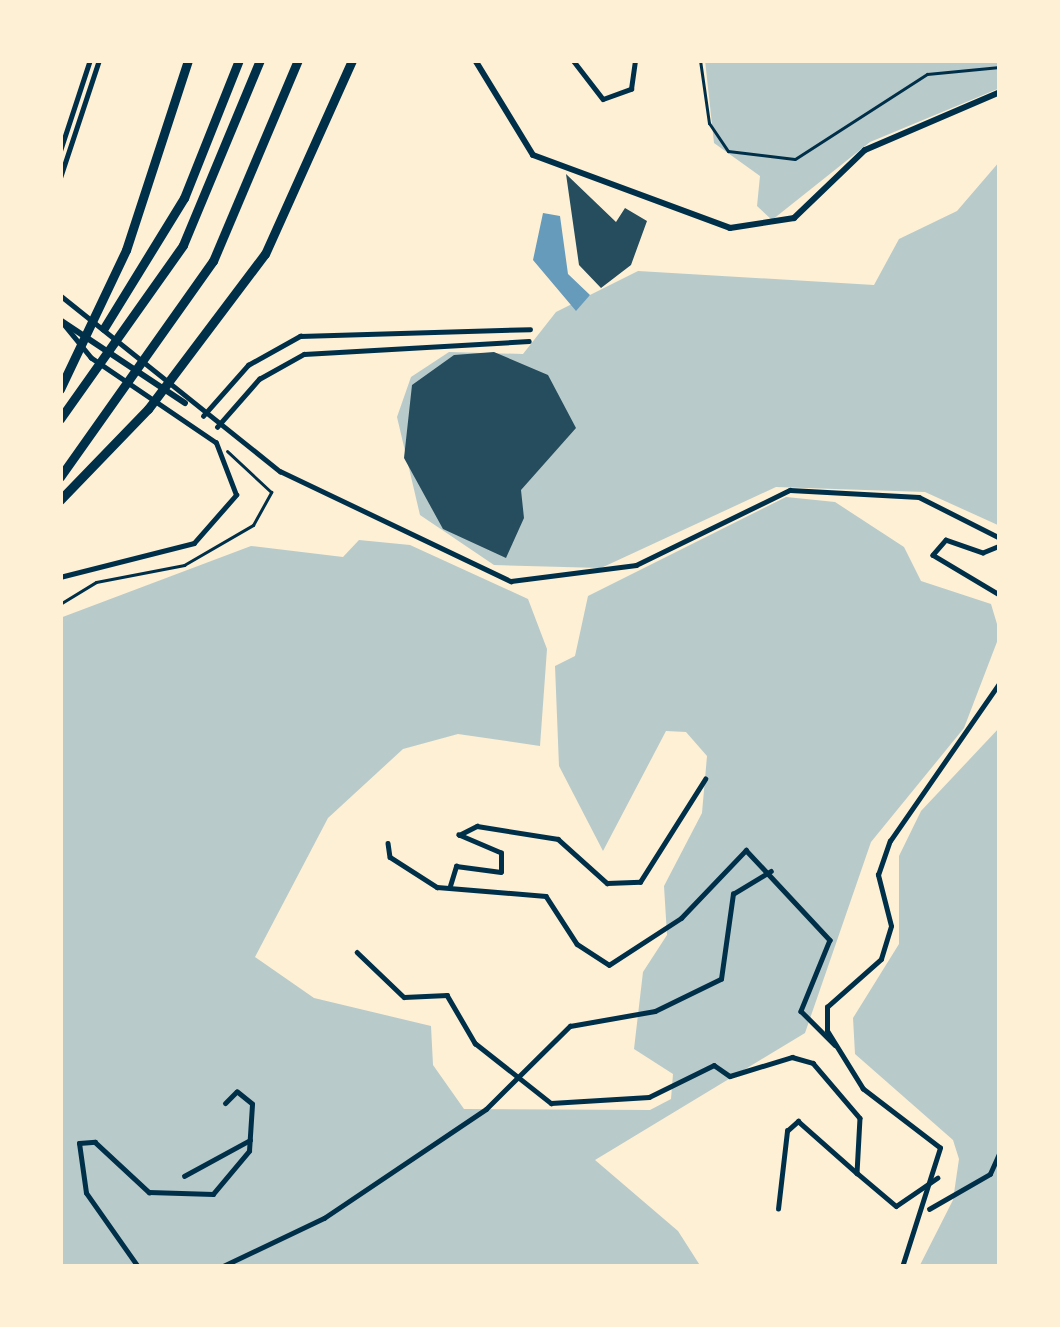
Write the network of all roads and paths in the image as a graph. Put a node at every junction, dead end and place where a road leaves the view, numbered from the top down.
1 (90, 60) edge
2 (99, 60) edge
3 (188, 60) edge
4 (239, 60) edge
5 (260, 60) edge
6 (298, 60) edge
7 (352, 60) edge
8 (476, 60) edge
9 (573, 60) edge
10 (635, 60) edge
11 (700, 60) edge
12 (1000, 68) edge
13 (1000, 92) edge
14 (60, 151) edge
15 (60, 178) edge
16 (60, 295) edge
17 (60, 320) edge
18 (104, 328) junction
19 (530, 329) dead end
20 (529, 341) dead end
21 (62, 387) edge
22 (185, 403) junction
23 (203, 416) junction
24 (60, 419) edge
25 (218, 427) junction
26 (216, 443) junction
27 (60, 478) edge
28 (60, 500) edge
29 (1000, 542) edge
30 (60, 577) edge
31 (1000, 595) edge
32 (60, 604) edge
33 (1000, 682) edge
34 (705, 779) dead end
35 (388, 843) dead end
36 (771, 871) junction
37 (450, 886) junction
38 (358, 952) dead end
39 (835, 1046) junction
40 (516, 1075) junction
41 (226, 1103) dead end
42 (250, 1141) junction
43 (1000, 1152) edge
44 (856, 1173) junction
45 (184, 1176) dead end
46 (937, 1178) junction
47 (778, 1209) dead end
48 (928, 1209) junction
49 (138, 1267) edge
50 (221, 1267) edge
51 (902, 1267) edge

1 - 14 street
2 - 15 street
3 - 21 highway
4 - 18 highway
5 - 24 highway
6 - 27 highway
7 - 28 highway
8 - 13 street
9 - 10 street
11 - 12 path
16 - 18 street
17 - 22 street
17 - 26 street
18 - 22 street
19 - 23 street
20 - 25 street
22 - 23 street
23 - 25 street
25 - 29 street
26 - 30 street
26 - 32 path
29 - 31 street
33 - 39 street
34 - 37 street
35 - 37 street
36 - 37 street
36 - 39 street
36 - 40 street
38 - 40 street
39 - 46 street
40 - 44 street
40 - 50 street
41 - 42 street
42 - 45 street
42 - 49 street
43 - 48 street
44 - 46 street
44 - 47 street
46 - 48 street
48 - 51 street

